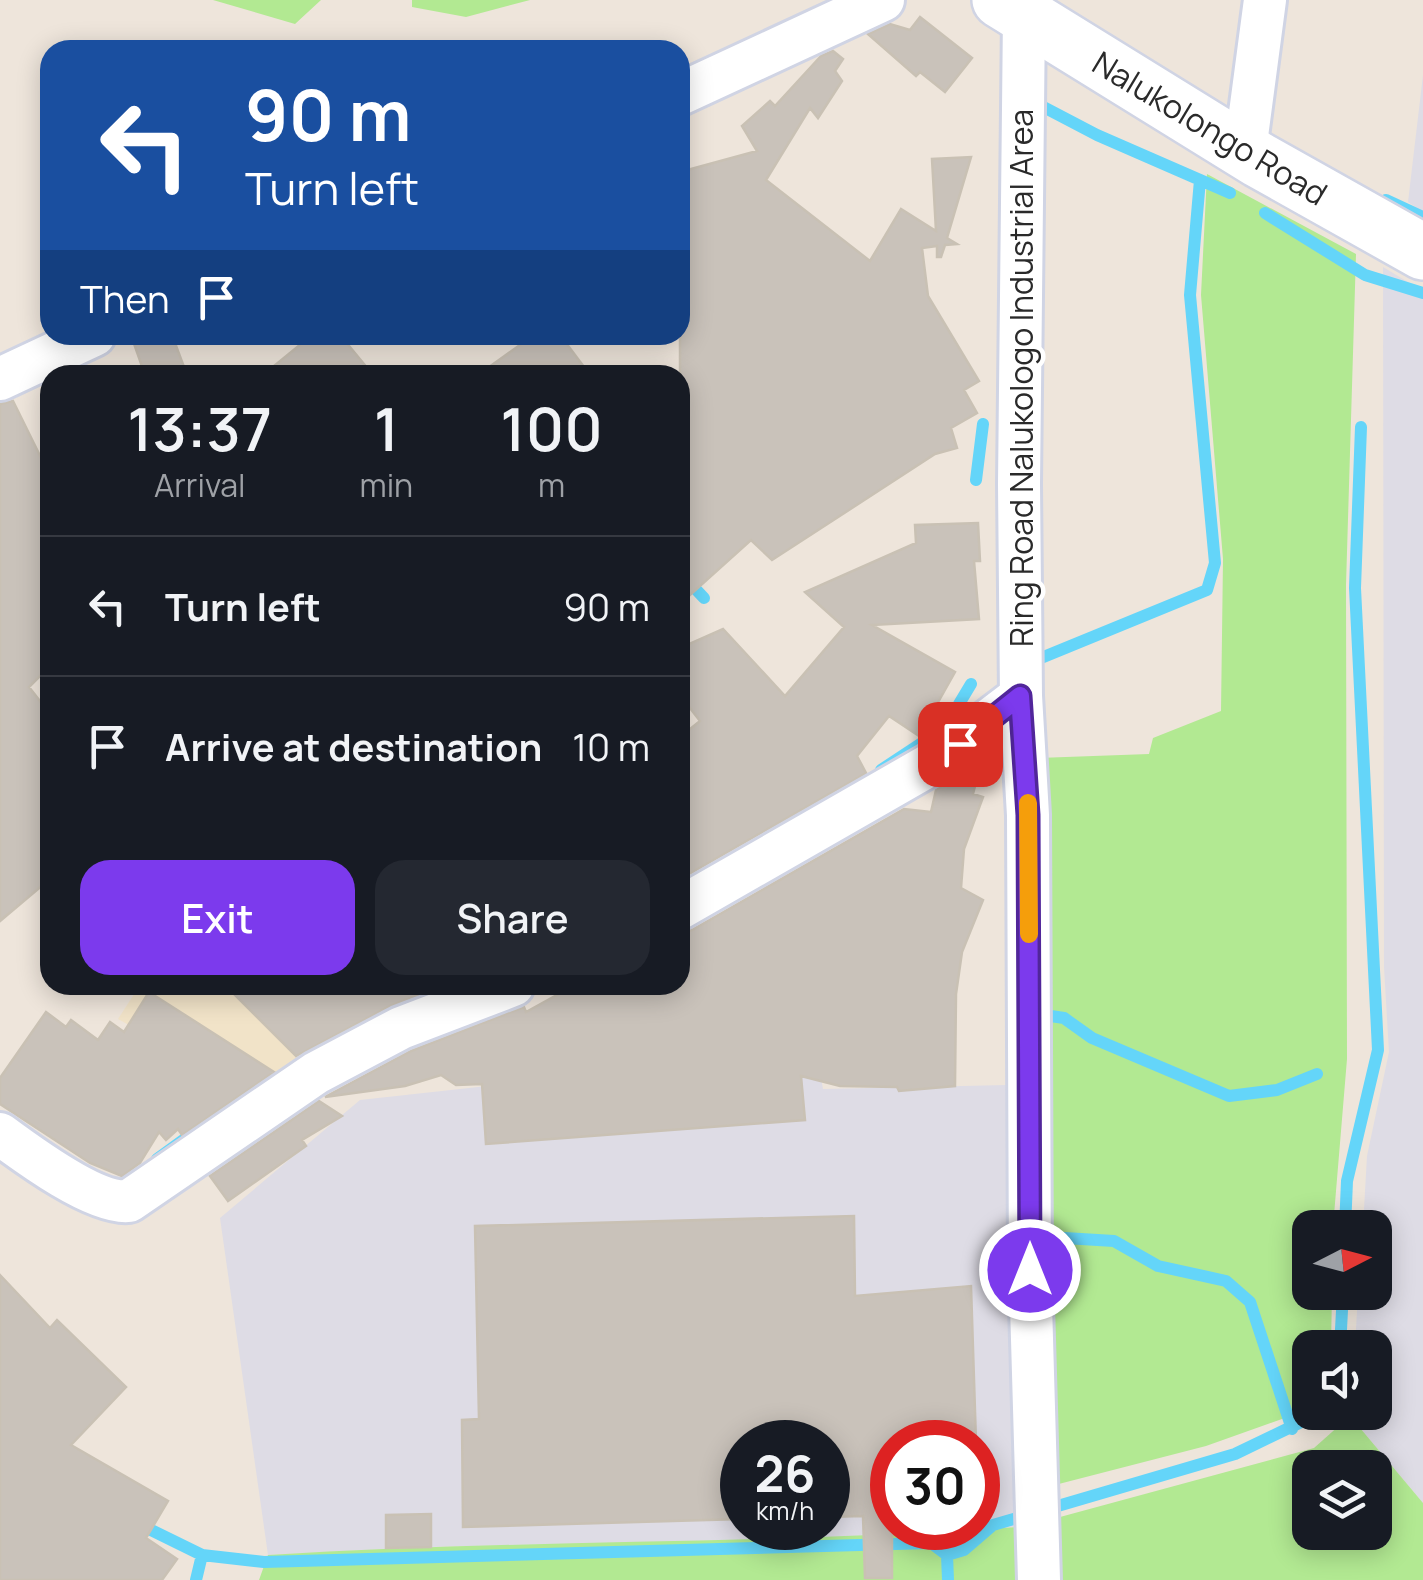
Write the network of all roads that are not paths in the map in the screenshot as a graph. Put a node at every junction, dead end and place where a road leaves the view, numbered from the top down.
1 (883, 0) edge
2 (1265, 0) edge
3 (1012, 8) edge
4 (690, 89) edge
5 (1245, 151) junction
6 (1423, 252) edge
7 (73, 345) edge
8 (0, 379) edge
9 (1020, 696) junction
10 (690, 902) edge
11 (487, 995) edge
12 (0, 1134) edge
13 (1039, 1580) edge

1 - 4 street
2 - 5 street
3 - 5 street, Nalukolongo Road
3 - 9 street, Ring Road Nalukologo Industrial Area
5 - 6 street, Nalukolongo Road
7 - 8 street
9 - 10 street
9 - 13 street, Ring Road Nalukologo Industrial Area
11 - 12 street

